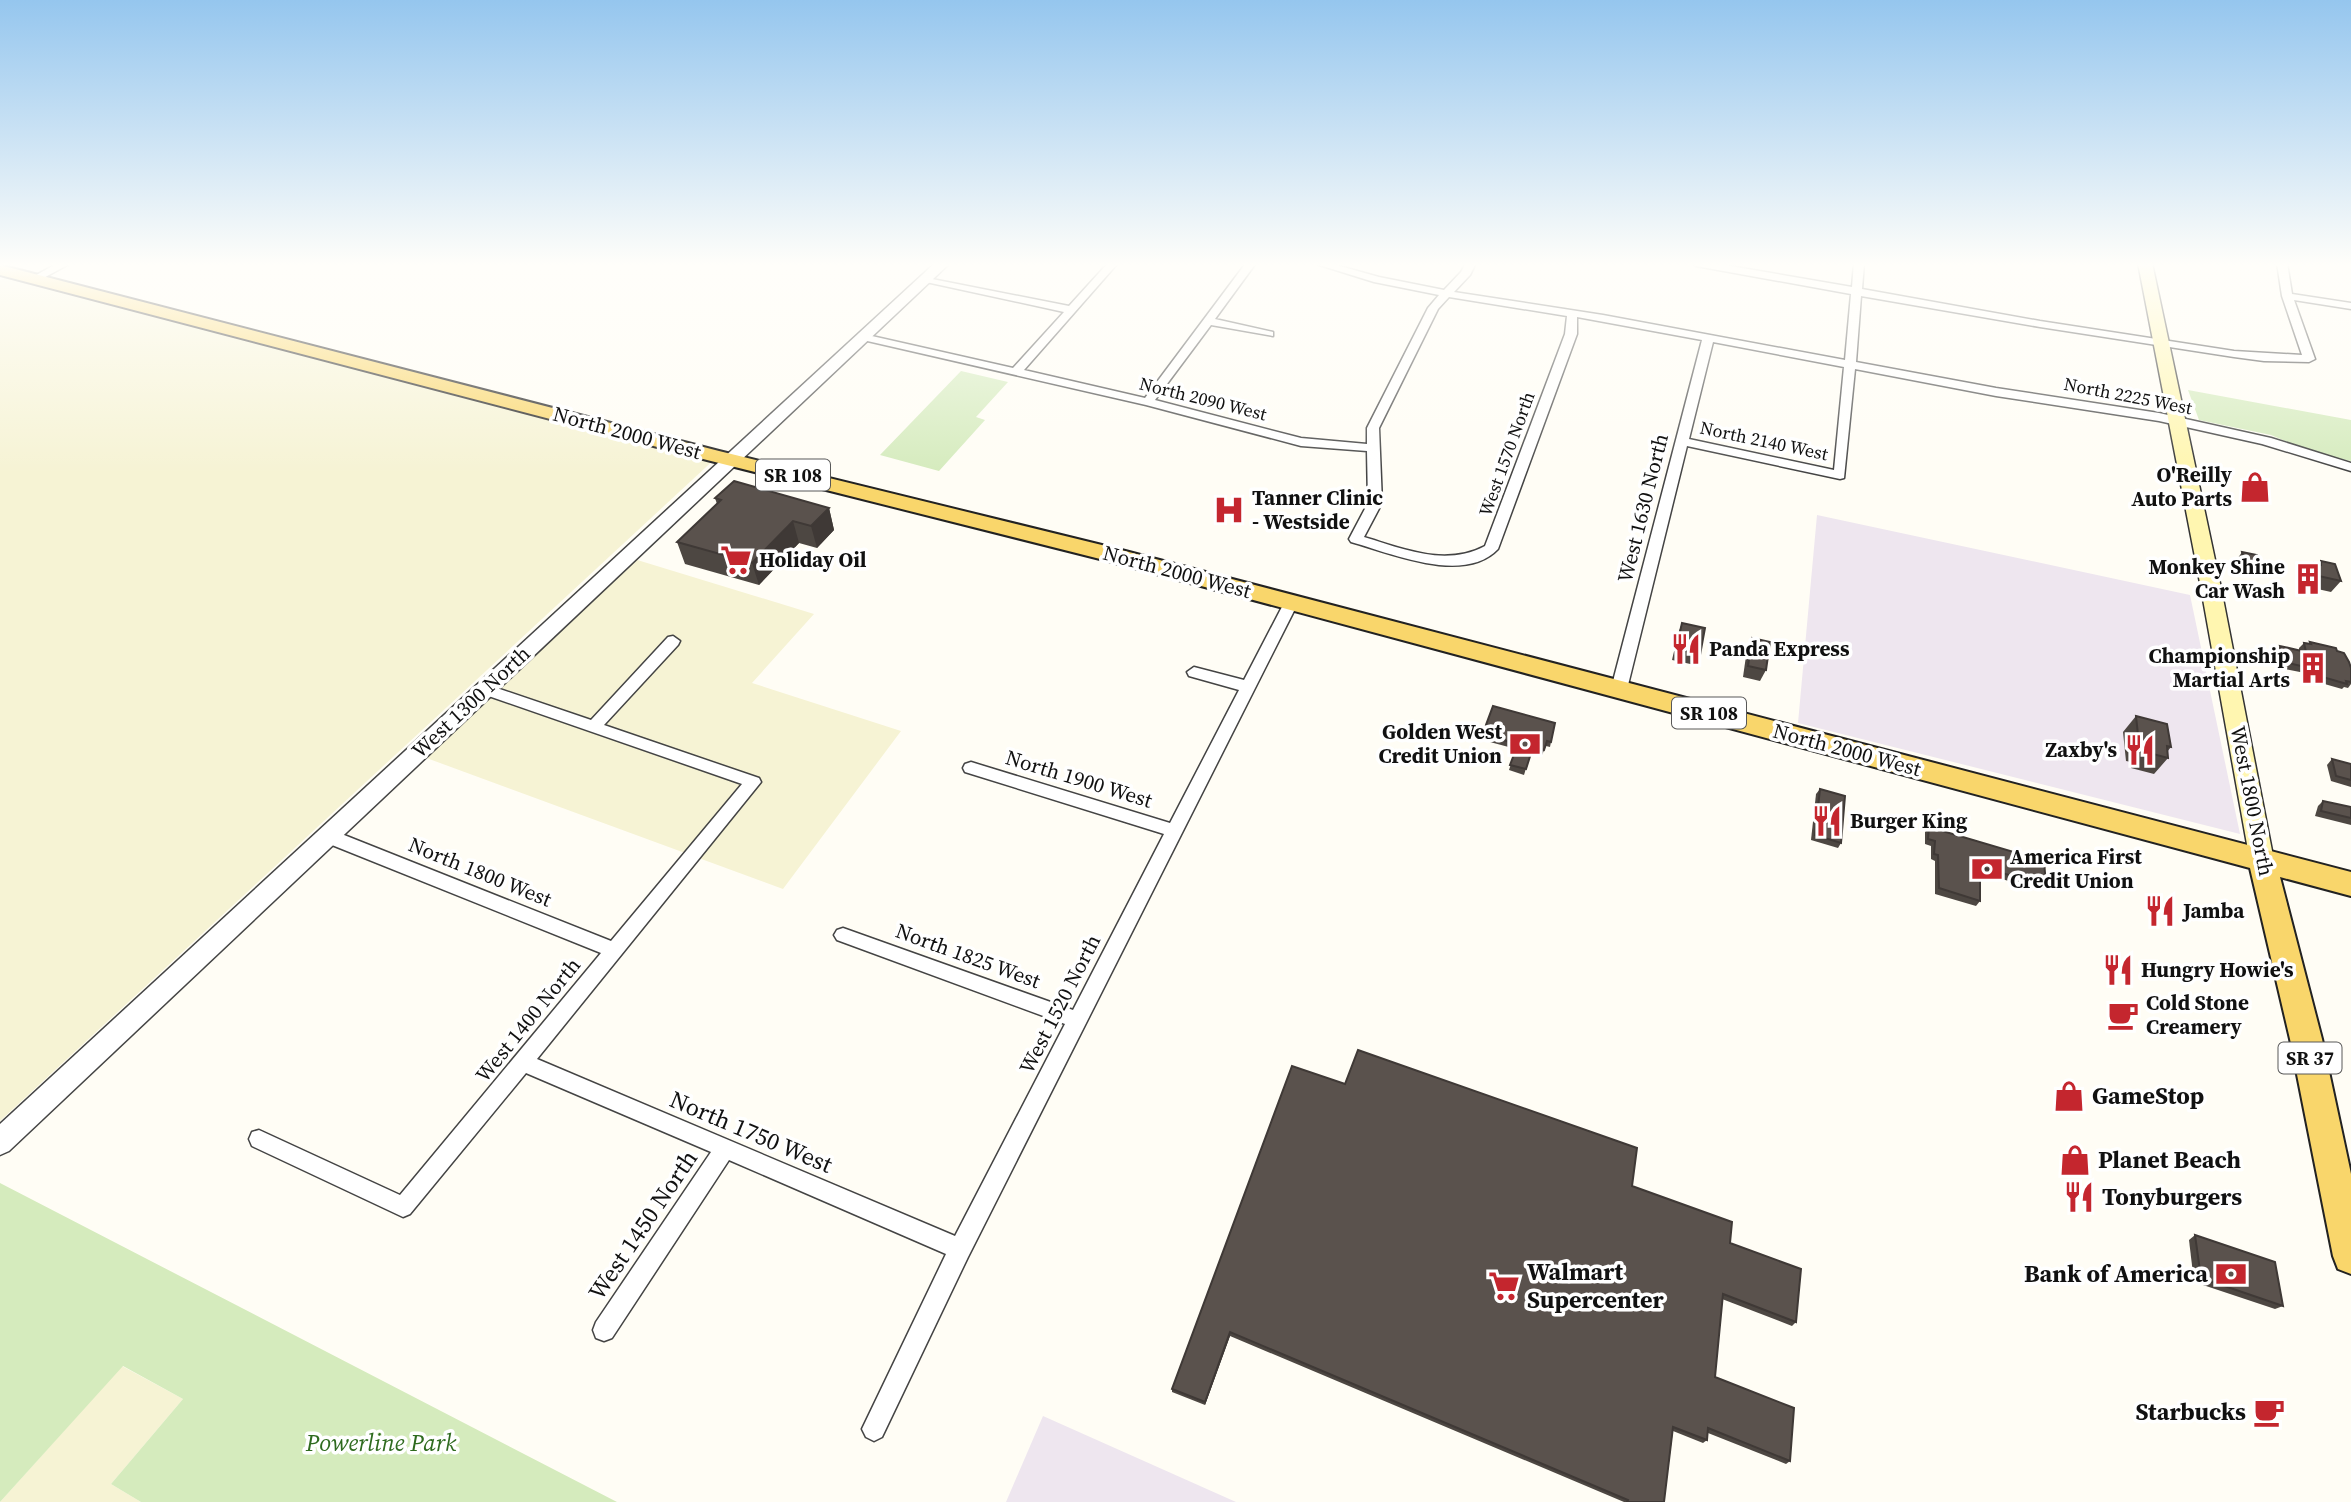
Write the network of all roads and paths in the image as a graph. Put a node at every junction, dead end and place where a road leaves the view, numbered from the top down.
1 (243, 333) edge
2 (867, 333) edge
3 (1051, 333) edge
4 (1200, 333) edge
5 (1265, 333) edge
6 (1420, 333) edge
7 (1571, 333) edge
8 (1679, 333) edge
9 (1853, 333) edge
10 (2109, 333) edge
11 (2160, 333) edge
12 (2300, 333) edge
13 (1269, 334) dead end
14 (863, 337) junction
15 (1708, 338) junction
16 (2162, 342) junction
17 (1850, 365) junction
18 (1016, 372) junction
19 (1147, 402) junction
20 (2179, 423) junction
21 (1682, 441) junction
22 (1371, 448) junction
23 (732, 460) junction
24 (2351, 467) edge
25 (1291, 603) junction
26 (673, 641) dead end
27 (1194, 672) dead end
28 (1249, 687) junction
29 (1619, 688) junction
30 (485, 690) junction
31 (594, 726) junction
32 (971, 768) dead end
33 (1175, 831) junction
34 (328, 836) junction
35 (2262, 862) junction
36 (2351, 884) edge
37 (843, 935) dead end
38 (614, 950) junction
39 (1077, 1020) junction
40 (522, 1062) junction
41 (259, 1139) dead end
42 (0, 1142) edge
43 (725, 1149) junction
44 (960, 1248) junction
45 (2351, 1255) edge
46 (604, 1330) dead end
47 (874, 1429) dead end

1 - 23 main road, North 2000 West / SR 108
2 - 14 street, West 1300 North
3 - 18 street
4 - 19 street
5 - 13 street
6 - 22 street
7 - 22 street, West 1570 North
8 - 15 street, North 2225 West
9 - 17 street
10 - 16 street
11 - 16 main road, West 1800 North / SR 37
12 - 16 street
14 - 18 street, North 2090 West
14 - 23 street, West 1300 North
15 - 17 street, North 2225 West
15 - 21 street, West 1630 North
16 - 20 main road, West 1800 North / SR 37
17 - 20 street, North 2225 West
17 - 21 street, North 2140 West
18 - 19 street, North 2090 West
19 - 22 street, North 2090 West
20 - 24 street, North 2225 West
20 - 35 main road, West 1800 North / SR 37
21 - 29 street, West 1630 North
23 - 25 main road, North 2000 West / SR 108
23 - 30 street, West 1300 North
25 - 28 street, West 1520 North
25 - 29 main road, North 2000 West / SR 108
26 - 31 street
27 - 28 street
28 - 33 street, West 1520 North
29 - 35 main road, North 2000 West / SR 108
30 - 31 street
30 - 34 street, West 1300 North
31 - 38 street, West 1400 North
32 - 33 street, North 1900 West
33 - 39 street, West 1520 North
34 - 38 street, North 1800 West
34 - 42 street, West 1300 North
35 - 36 main road, North 2000 West / SR 108
35 - 45 main road, West 1800 North / SR 37
37 - 39 street, North 1825 West
38 - 40 street, West 1400 North
39 - 44 street, West 1520 North
40 - 41 street, West 1400 North
40 - 43 street, North 1750 West
43 - 44 street, North 1750 West
43 - 46 street, West 1450 North
44 - 47 street, West 1520 North

